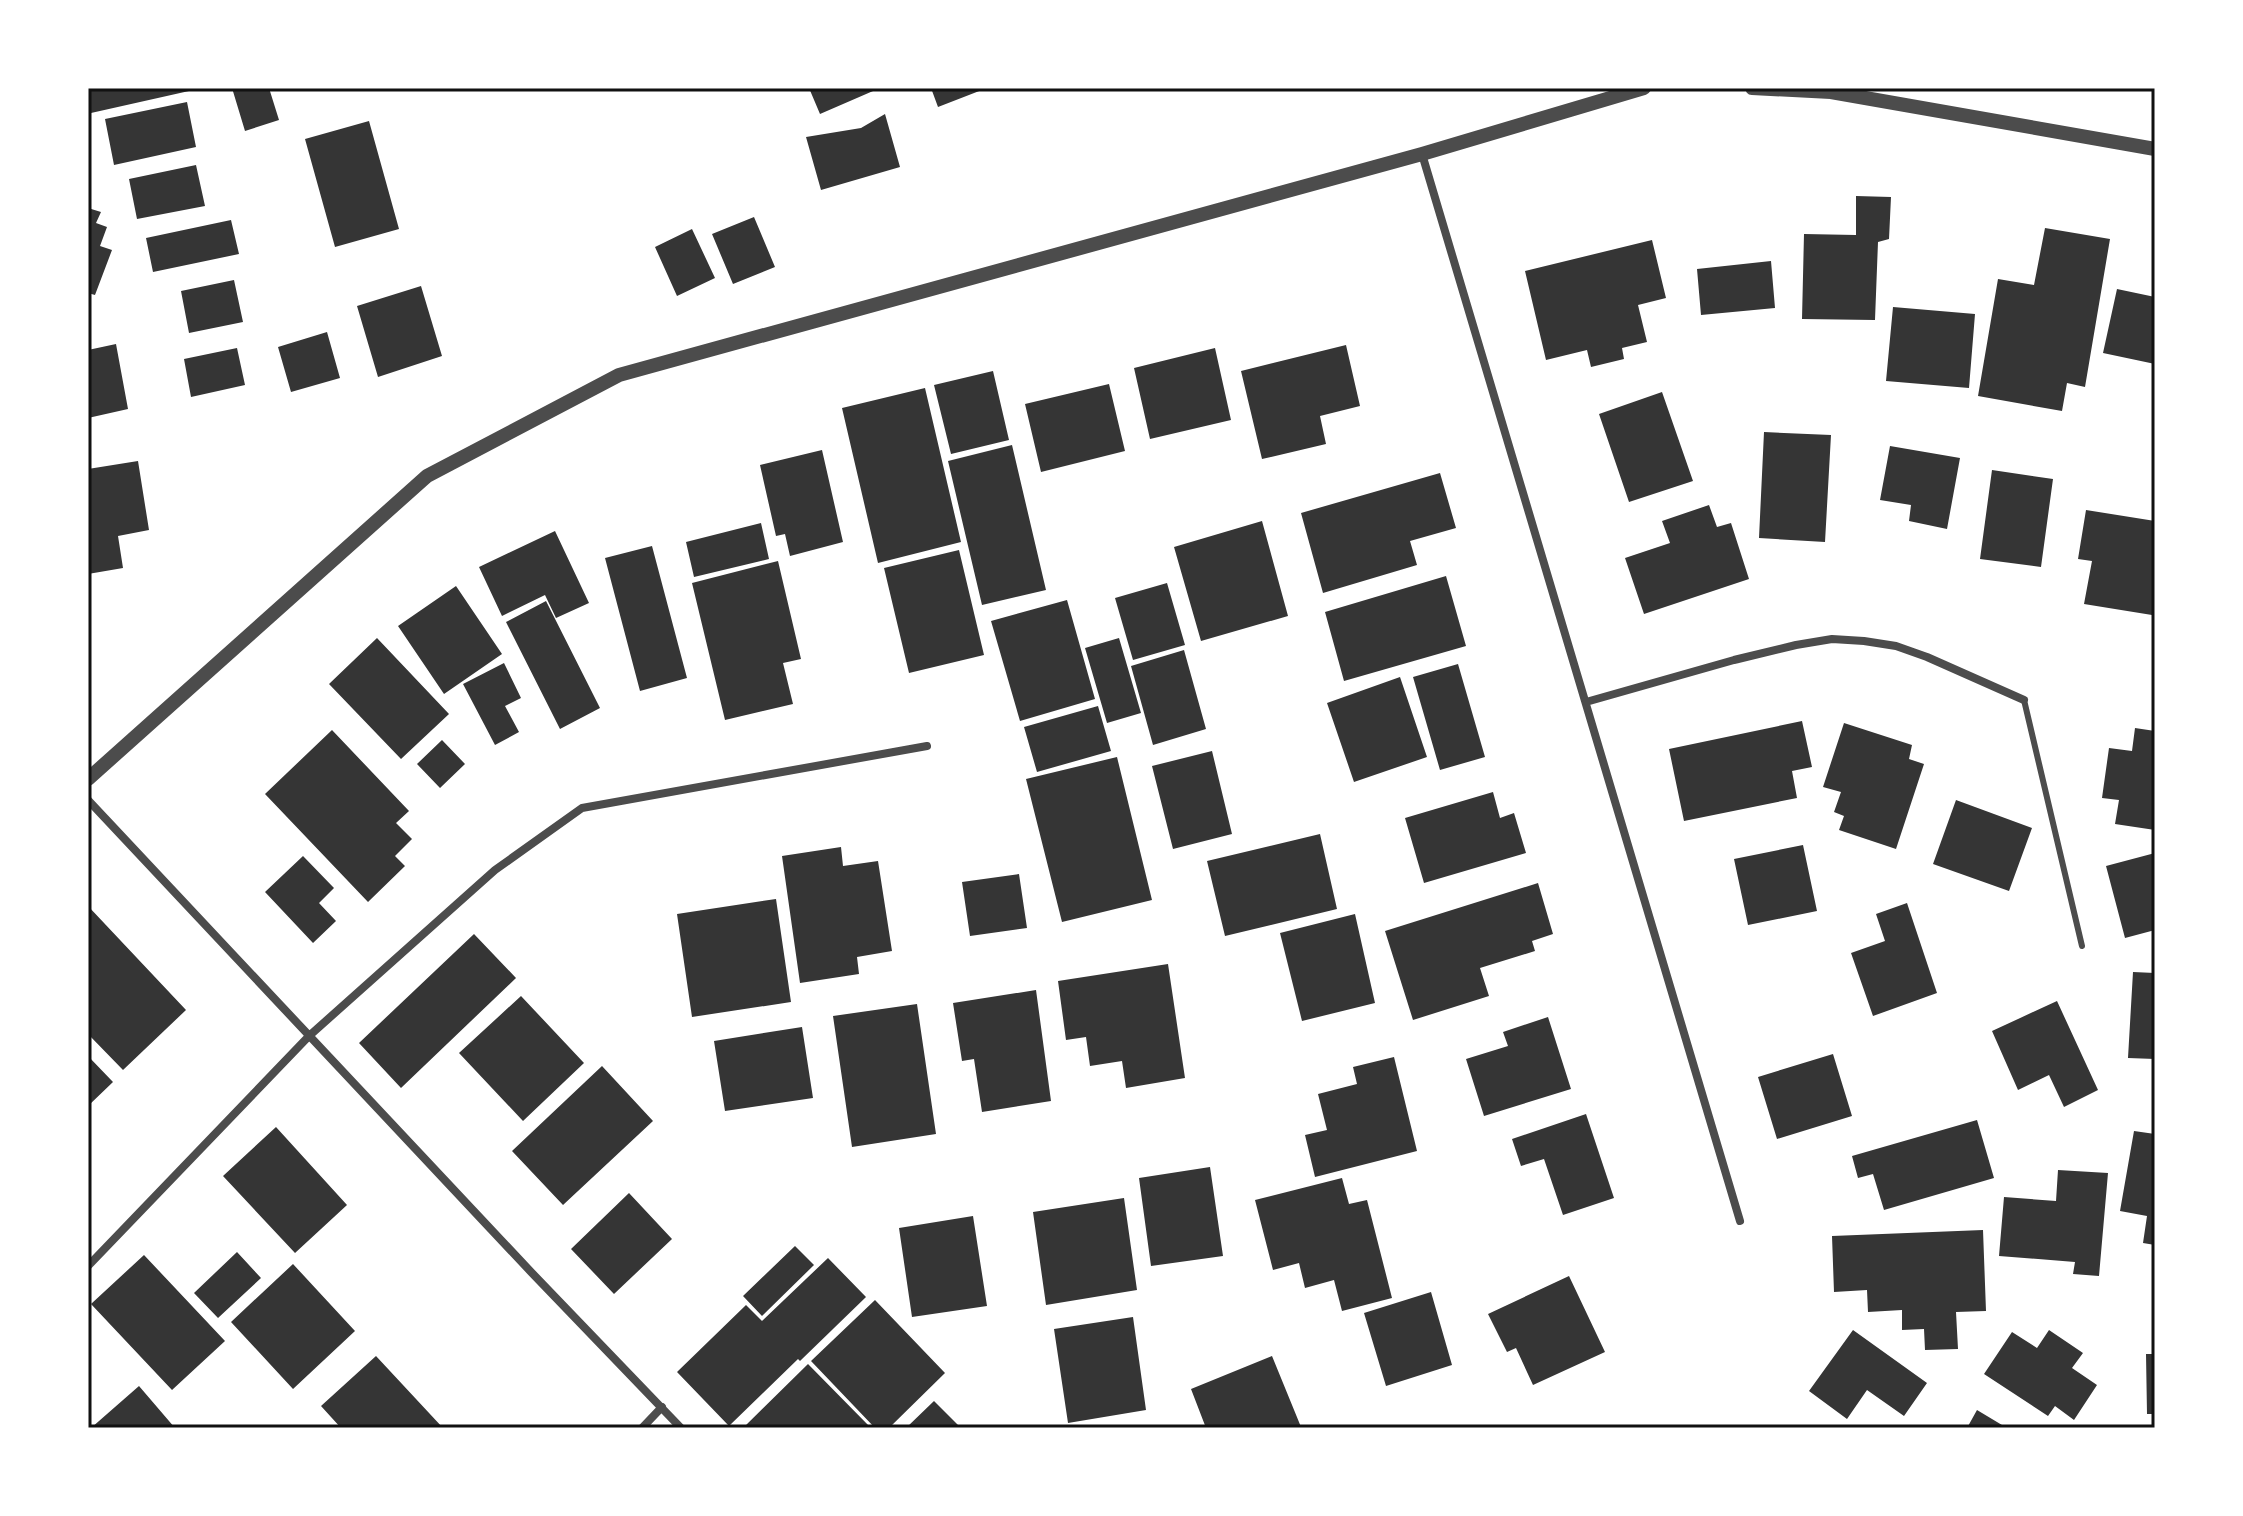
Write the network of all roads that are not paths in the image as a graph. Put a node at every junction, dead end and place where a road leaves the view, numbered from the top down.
1 (1644, 88) edge
2 (1752, 88) edge
3 (2155, 149) edge
4 (1422, 154) junction
5 (2024, 700) joint
6 (1586, 702) junction
7 (927, 746) dead end
8 (88, 779) edge
9 (88, 800) edge
10 (2082, 946) dead end
11 (309, 1036) junction
12 (1740, 1221) dead end
13 (88, 1266) edge
14 (662, 1407) junction
15 (642, 1428) edge
16 (681, 1428) edge

1 - 4 street
2 - 3 street
4 - 6 street
4 - 8 street
5 - 6 street
5 - 10 lane
6 - 12 street
7 - 11 street
9 - 11 street
11 - 13 street
11 - 14 street
14 - 15 street
14 - 16 street

